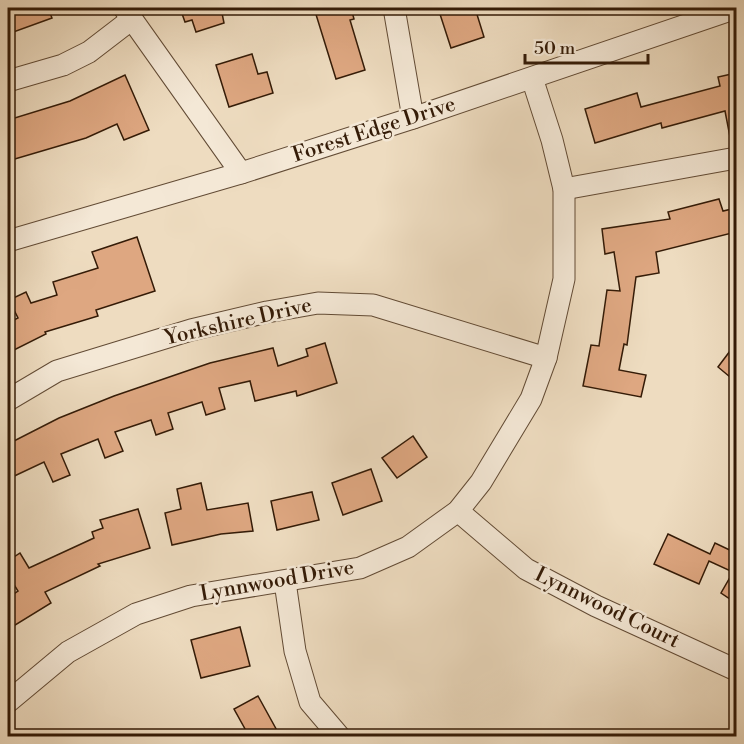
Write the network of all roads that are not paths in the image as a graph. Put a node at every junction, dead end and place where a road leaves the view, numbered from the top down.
1 (394, 8) edge
2 (729, 9) edge
3 (128, 13) edge
4 (532, 78) junction
5 (8, 81) edge
6 (413, 118) junction
7 (736, 158) edge
8 (241, 172) junction
9 (564, 189) junction
10 (8, 241) edge
11 (546, 358) junction
12 (8, 400) edge
13 (458, 511) junction
14 (285, 582) junction
15 (736, 670) edge
16 (8, 702) edge
17 (339, 736) edge

1 - 6 street
2 - 4 street, Forest Edge Drive
3 - 5 street
3 - 8 street
4 - 6 street, Forest Edge Drive
4 - 9 street, Lynnwood Drive
6 - 8 street, Forest Edge Drive
7 - 9 street
8 - 10 street, Forest Edge Drive
9 - 11 street, Lynnwood Drive
11 - 12 street, Yorkshire Drive
11 - 13 street, Lynnwood Drive
13 - 14 street, Lynnwood Drive
13 - 15 street, Lynnwood Court
14 - 16 street, Lynnwood Drive
14 - 17 street

